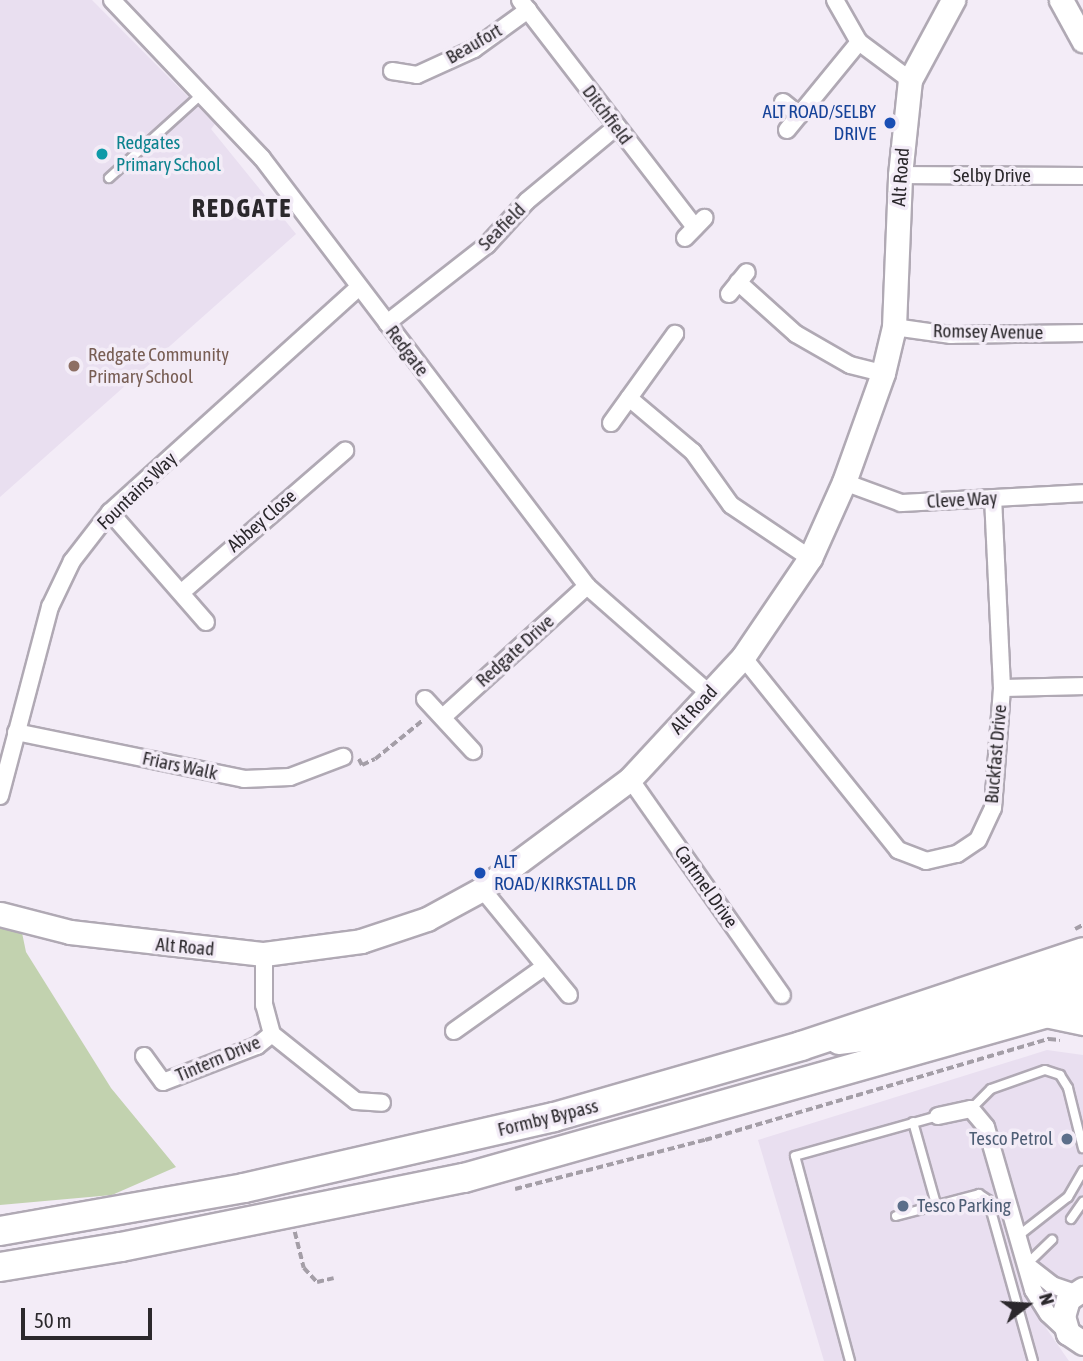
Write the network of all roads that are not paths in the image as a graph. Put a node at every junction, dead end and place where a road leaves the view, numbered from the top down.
1 (112, 0) edge
2 (835, 0) edge
3 (953, 0) edge
4 (1061, 0) edge
5 (524, 5) edge
6 (1083, 40) edge
7 (859, 42) junction
8 (392, 71) dead end
9 (416, 75) junction
10 (910, 80) junction
11 (412, 91) dead end
12 (203, 93) junction
13 (783, 102) dead end
14 (799, 115) junction
15 (615, 127) junction
16 (787, 130) dead end
17 (900, 175) junction
18 (1083, 176) edge
19 (109, 178) dead end
20 (695, 228) dead end
21 (738, 282) dead end
22 (358, 288) junction
23 (387, 323) junction
24 (894, 327) junction
25 (1083, 333) edge
26 (675, 334) dead end
27 (883, 373) junction
28 (629, 398) junction
29 (611, 423) dead end
30 (345, 452) dead end
31 (844, 482) junction
32 (1083, 493) edge
33 (993, 499) junction
34 (110, 512) junction
35 (810, 558) junction
36 (587, 586) junction
37 (182, 592) junction
38 (205, 622) dead end
39 (743, 657) junction
40 (1083, 686) edge
41 (1002, 688) junction
42 (710, 694) junction
43 (16, 732) junction
44 (473, 751) dead end
45 (343, 757) road end
46 (630, 779) junction
47 (0, 796) edge
48 (482, 889) junction
49 (0, 914) edge
50 (1077, 942) edge
51 (264, 954) junction
52 (544, 967) junction
53 (1083, 977) edge
54 (569, 995) dead end
55 (782, 995) dead end
56 (1083, 1003) edge
57 (1044, 1015) junction
58 (1083, 1023) edge
59 (454, 1031) dead end
60 (272, 1034) junction
61 (800, 1046) junction
62 (144, 1056) dead end
63 (382, 1103) dead end
64 (971, 1109) junction
65 (938, 1116) joint
66 (914, 1122) junction
67 (1083, 1148) edge
68 (1083, 1171) edge
69 (1083, 1202) edge
70 (936, 1204) junction
71 (896, 1216) dead end
72 (1071, 1219) dead end
73 (0, 1231) edge
74 (1018, 1236) junction
75 (1052, 1240) dead end
76 (1027, 1265) junction
77 (0, 1267) edge
78 (1080, 1289) edge
79 (1077, 1342) edge
80 (850, 1361) edge
81 (1033, 1361) edge

1 - 12 street, Redgate
2 - 7 street
3 - 10 street, Alt Road
4 - 6 street
5 - 9 street, Beaufort
5 - 15 street, Ditchfield
7 - 10 street
7 - 14 street
8 - 9 street
9 - 11 street
10 - 17 street, Alt Road
12 - 19 lane
12 - 22 street, Redgate
13 - 14 street
14 - 16 street
15 - 20 street, Ditchfield
15 - 23 street, Seafield
17 - 18 street, Selby Drive
17 - 24 street, Alt Road
21 - 27 street
22 - 23 street, Redgate
22 - 34 street, Fountains Way
23 - 36 street, Redgate
24 - 25 street, Romsey Avenue
24 - 27 street, Alt Road
26 - 28 street
27 - 31 street, Alt Road
28 - 29 street
28 - 35 street
30 - 37 street, Abbey Close
31 - 33 street, Cleve Way
31 - 35 street, Alt Road
32 - 33 street, Cleve Way
33 - 41 street, Buckfast Drive
34 - 37 street
34 - 43 street, Fountains Way
35 - 39 street, Alt Road
36 - 42 street, Redgate
36 - 44 street, Redgate Drive
37 - 38 street
39 - 41 street, Buckfast Drive
39 - 42 street, Alt Road
40 - 41 street
42 - 46 street, Alt Road
43 - 45 street, Friars Walk
43 - 47 street, Fountains Way
46 - 48 street, Alt Road
46 - 55 street, Cartmel Drive
48 - 51 street, Alt Road
48 - 52 street
49 - 51 street, Alt Road
50 - 61 highway, Formby Bypass
51 - 60 street, Tintern Drive
52 - 54 street
52 - 59 street
53 - 61 street
56 - 57 highway, Formby Bypass
57 - 58 street
57 - 77 highway, Formby Bypass
60 - 62 street, Tintern Drive
60 - 63 street, Tintern Drive
61 - 73 highway, Formby Bypass
64 - 65 street
64 - 67 lane
64 - 74 street
65 - 66 lane
66 - 70 lane
66 - 80 lane
68 - 74 lane
69 - 72 lane
70 - 71 lane
70 - 81 lane
74 - 76 street
75 - 76 lane
76 - 78 street
76 - 79 street
78 - 79 street

